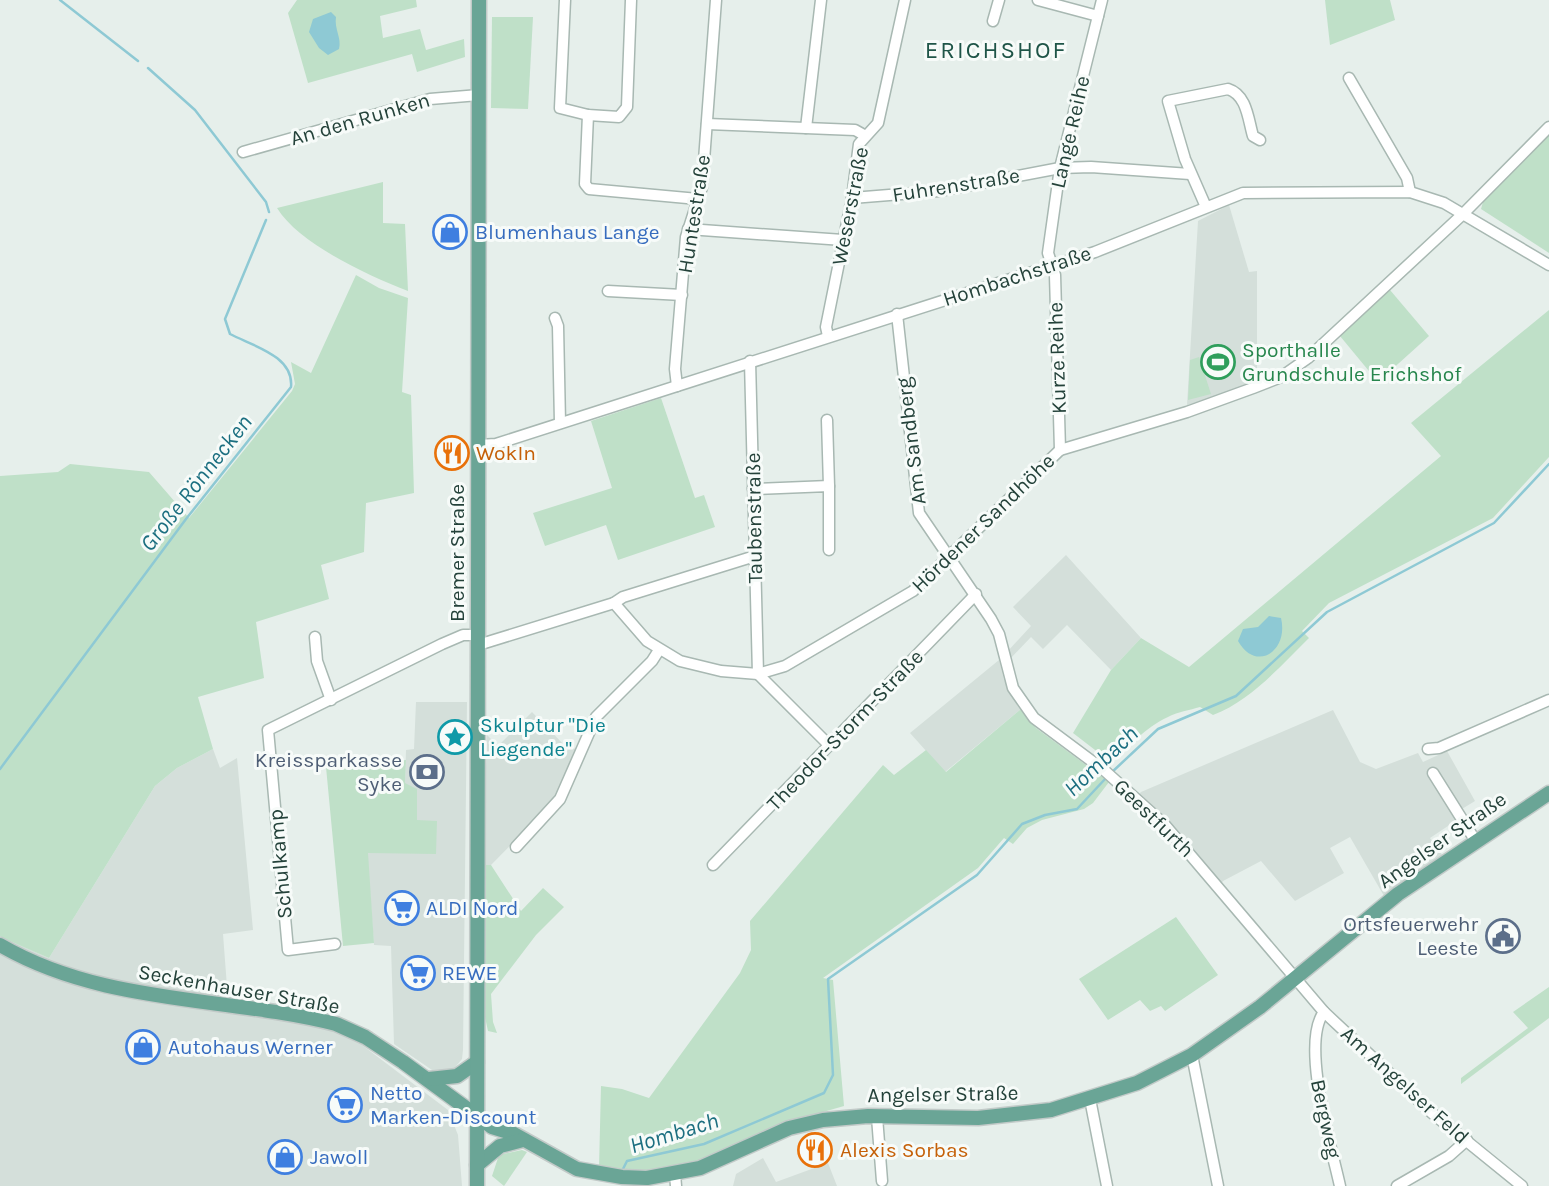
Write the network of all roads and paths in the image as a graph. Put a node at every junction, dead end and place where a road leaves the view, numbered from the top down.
1 (479, 0) edge
2 (565, 0) edge
3 (631, 0) edge
4 (716, 0) edge
5 (821, 0) edge
6 (905, 0) edge
7 (999, 0) edge
8 (1038, 0) edge
9 (1102, 0) edge
10 (1098, 16) junction
11 (993, 21) dead end
12 (1349, 78) dead end
13 (479, 95) junction
14 (588, 115) junction
15 (707, 124) junction
16 (1549, 127) edge
17 (806, 128) junction
18 (864, 135) junction
19 (1260, 140) dead end
20 (243, 152) dead end
21 (1060, 168) junction
22 (1191, 174) junction
23 (1410, 192) junction
24 (852, 198) junction
25 (698, 199) junction
26 (1206, 207) junction
27 (1463, 214) junction
28 (688, 229) junction
29 (844, 240) junction
30 (1549, 265) edge
31 (1051, 266) junction
32 (608, 291) dead end
33 (682, 295) junction
34 (897, 314) junction
35 (555, 318) dead end
36 (828, 336) junction
37 (750, 361) junction
38 (677, 386) junction
39 (827, 421) dead end
40 (560, 423) junction
41 (478, 445) junction
42 (1060, 450) junction
43 (829, 486) junction
44 (753, 489) junction
45 (829, 550) dead end
46 (755, 556) junction
47 (949, 560) junction
48 (976, 594) junction
49 (614, 603) junction
50 (315, 637) dead end
51 (478, 640) junction
52 (659, 650) junction
53 (758, 674) junction
54 (331, 700) junction
55 (1549, 700) edge
56 (829, 746) junction
57 (1428, 749) dead end
58 (1433, 773) dead end
59 (1549, 793) edge
60 (1475, 840) junction
61 (516, 847) dead end
62 (713, 865) dead end
63 (335, 944) dead end
64 (0, 945) edge
65 (1293, 978) junction
66 (1324, 1012) junction
67 (1192, 1055) junction
68 (477, 1062) junction
69 (432, 1081) junction
70 (1090, 1099) junction
71 (477, 1112) junction
72 (877, 1117) junction
73 (518, 1137) junction
74 (1466, 1140) junction
75 (477, 1165) junction
76 (675, 1180) edge
77 (882, 1181) dead end
78 (477, 1186) edge
79 (1107, 1186) edge
80 (1218, 1186) edge
81 (1340, 1186) edge
82 (1397, 1186) edge
83 (1522, 1186) edge

1 - 13 main road, Bremer Straße
2 - 14 street
3 - 14 street
4 - 15 street, Huntestraße
5 - 17 street
6 - 18 street, Weserstraße
7 - 11 street
8 - 10 street
9 - 10 street, Lange Reihe
10 - 21 street, Lange Reihe
12 - 23 street
13 - 20 street, An den Runken
13 - 41 main road, Bremer Straße
14 - 25 street
15 - 17 street
15 - 25 street, Huntestraße
16 - 27 street, Hördener Sandhöhe
17 - 18 street
18 - 24 street, Weserstraße
19 - 22 street
21 - 22 street, Fuhrenstraße
21 - 24 street, Fuhrenstraße
21 - 31 street, Lange Reihe
22 - 26 street
23 - 26 street, Hombachstraße
23 - 27 street, Hombachstraße
24 - 29 street, Weserstraße
25 - 28 street, Huntestraße
26 - 31 street, Hombachstraße
27 - 30 street, Hombachstraße
27 - 42 street, Hördener Sandhöhe
28 - 29 street
28 - 33 street, Huntestraße
29 - 36 street, Weserstraße
31 - 34 street, Hombachstraße
31 - 42 street, Kurze Reihe
32 - 33 street
33 - 38 street, Huntestraße
34 - 36 street, Hombachstraße
34 - 47 street, Am Sandberg
35 - 40 street
36 - 37 street, Hombachstraße
37 - 38 street, Hombachstraße
37 - 44 street, Taubenstraße
38 - 40 street, Hombachstraße
39 - 43 street
40 - 41 street, Hombachstraße
41 - 51 main road, Bremer Straße
42 - 47 street, Hördener Sandhöhe
43 - 44 street
43 - 45 street
44 - 46 street, Taubenstraße
46 - 49 street
46 - 53 street, Taubenstraße
47 - 48 street, Geestfurth
47 - 53 street, Hördener Sandhöhe
48 - 56 street, Theodor-Storm-Straße
48 - 65 street, Geestfurth
49 - 51 street
49 - 52 street, Hördener Sandhöhe
50 - 54 street
51 - 54 street
51 - 68 main road, Bremer Straße
52 - 53 street, Hördener Sandhöhe
52 - 61 street
53 - 56 street
54 - 63 street, Schulkamp
55 - 57 street
56 - 62 street, Theodor-Storm-Straße
58 - 60 street
59 - 60 main road, Angelser Straße
60 - 65 main road, Angelser Straße
64 - 69 main road, Seckenhauser Straße
65 - 66 street, Am Angelser Feld
65 - 67 main road, Angelser Straße
66 - 74 street, Am Angelser Feld
66 - 81 street, Bergweg
67 - 70 main road, Angelser Straße
67 - 80 street
68 - 69 main road
68 - 71 main road, Bremer Straße
69 - 71 main road, Seckenhauser Straße
70 - 72 main road, Angelser Straße
70 - 79 street
71 - 73 main road, Angelser Straße
71 - 75 main road, Bremer Straße
72 - 76 main road, Angelser Straße
72 - 77 street
73 - 75 main road
73 - 76 main road, Angelser Straße
74 - 82 street
74 - 83 street, Am Angelser Feld
75 - 78 main road, Bremer Straße

